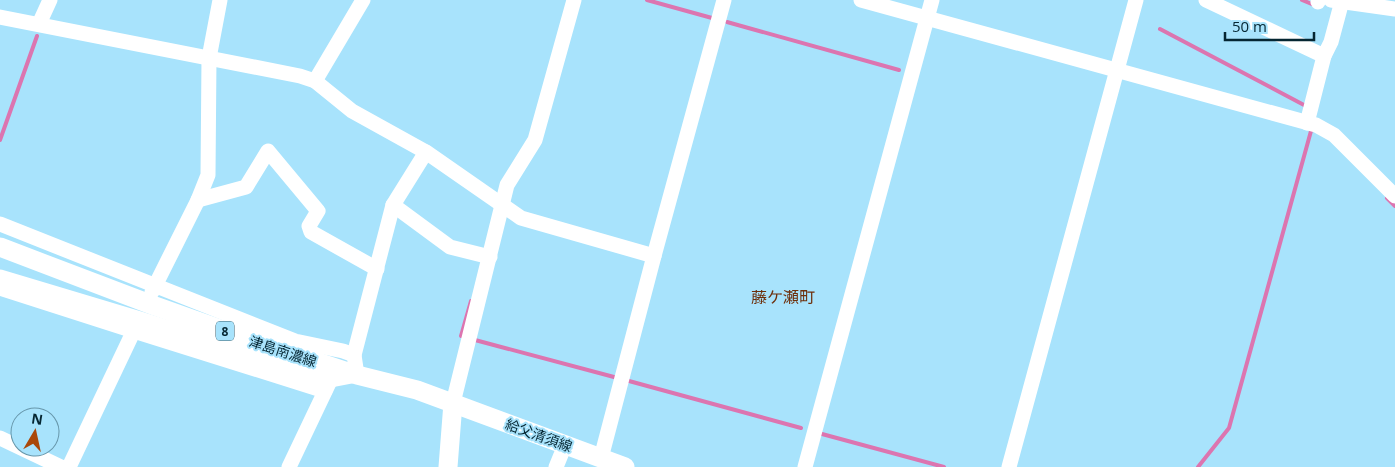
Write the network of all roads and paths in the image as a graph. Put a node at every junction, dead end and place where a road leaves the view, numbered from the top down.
1 (50, 0) edge
2 (220, 0) edge
3 (363, 0) edge
4 (574, 0) edge
5 (724, 0) edge
6 (861, 0) edge
7 (932, 0) edge
8 (1136, 0) edge
9 (1206, 0) edge
10 (1328, 1) edge
11 (1395, 9) edge
12 (0, 17) edge
13 (928, 18) junction
14 (39, 24) junction
15 (1324, 56) junction
16 (209, 58) junction
17 (1116, 71) junction
18 (315, 81) junction
19 (1307, 123) junction
20 (426, 152) junction
21 (1395, 196) edge
22 (198, 200) junction
23 (393, 205) junction
24 (502, 205) junction
25 (0, 224) edge
26 (0, 247) edge
27 (654, 256) junction
28 (490, 257) junction
29 (377, 269) junction
30 (0, 277) edge
31 (0, 288) edge
32 (154, 289) junction
33 (139, 321) junction
34 (354, 355) junction
35 (357, 375) junction
36 (328, 385) junction
37 (453, 403) junction
38 (0, 438) edge
39 (565, 445) junction
40 (601, 458) junction
41 (61, 467) edge
42 (69, 467) edge
43 (289, 467) edge
44 (448, 467) edge
45 (556, 467) edge
46 (625, 467) edge
47 (805, 467) edge
48 (1009, 467) edge

1 - 14 street
2 - 16 street
3 - 18 street
4 - 24 street
5 - 27 street
6 - 13 street
7 - 13 street
8 - 17 street
9 - 15 street
10 - 11 street
10 - 15 street
12 - 14 street
13 - 17 street
13 - 47 street
14 - 16 street
15 - 19 street
16 - 18 street
16 - 22 street
17 - 19 street
17 - 48 street
18 - 20 street
19 - 21 street
20 - 23 street
20 - 24 street
22 - 29 street
22 - 32 street
23 - 28 street
23 - 29 street
24 - 27 street
24 - 28 street
25 - 32 street
26 - 35 main road, 津島南濃線 / 8
27 - 40 street
28 - 37 street
29 - 34 street
30 - 33 street
31 - 33 street
32 - 34 street
33 - 36 street
33 - 42 street
34 - 35 street
35 - 36 street
35 - 37 main road, 津島南濃線 / 8
36 - 43 street
37 - 39 main road, 給父清須線
37 - 44 main road
38 - 41 street
39 - 40 main road, 給父清須線
39 - 45 street
40 - 46 main road, 給父清須線

